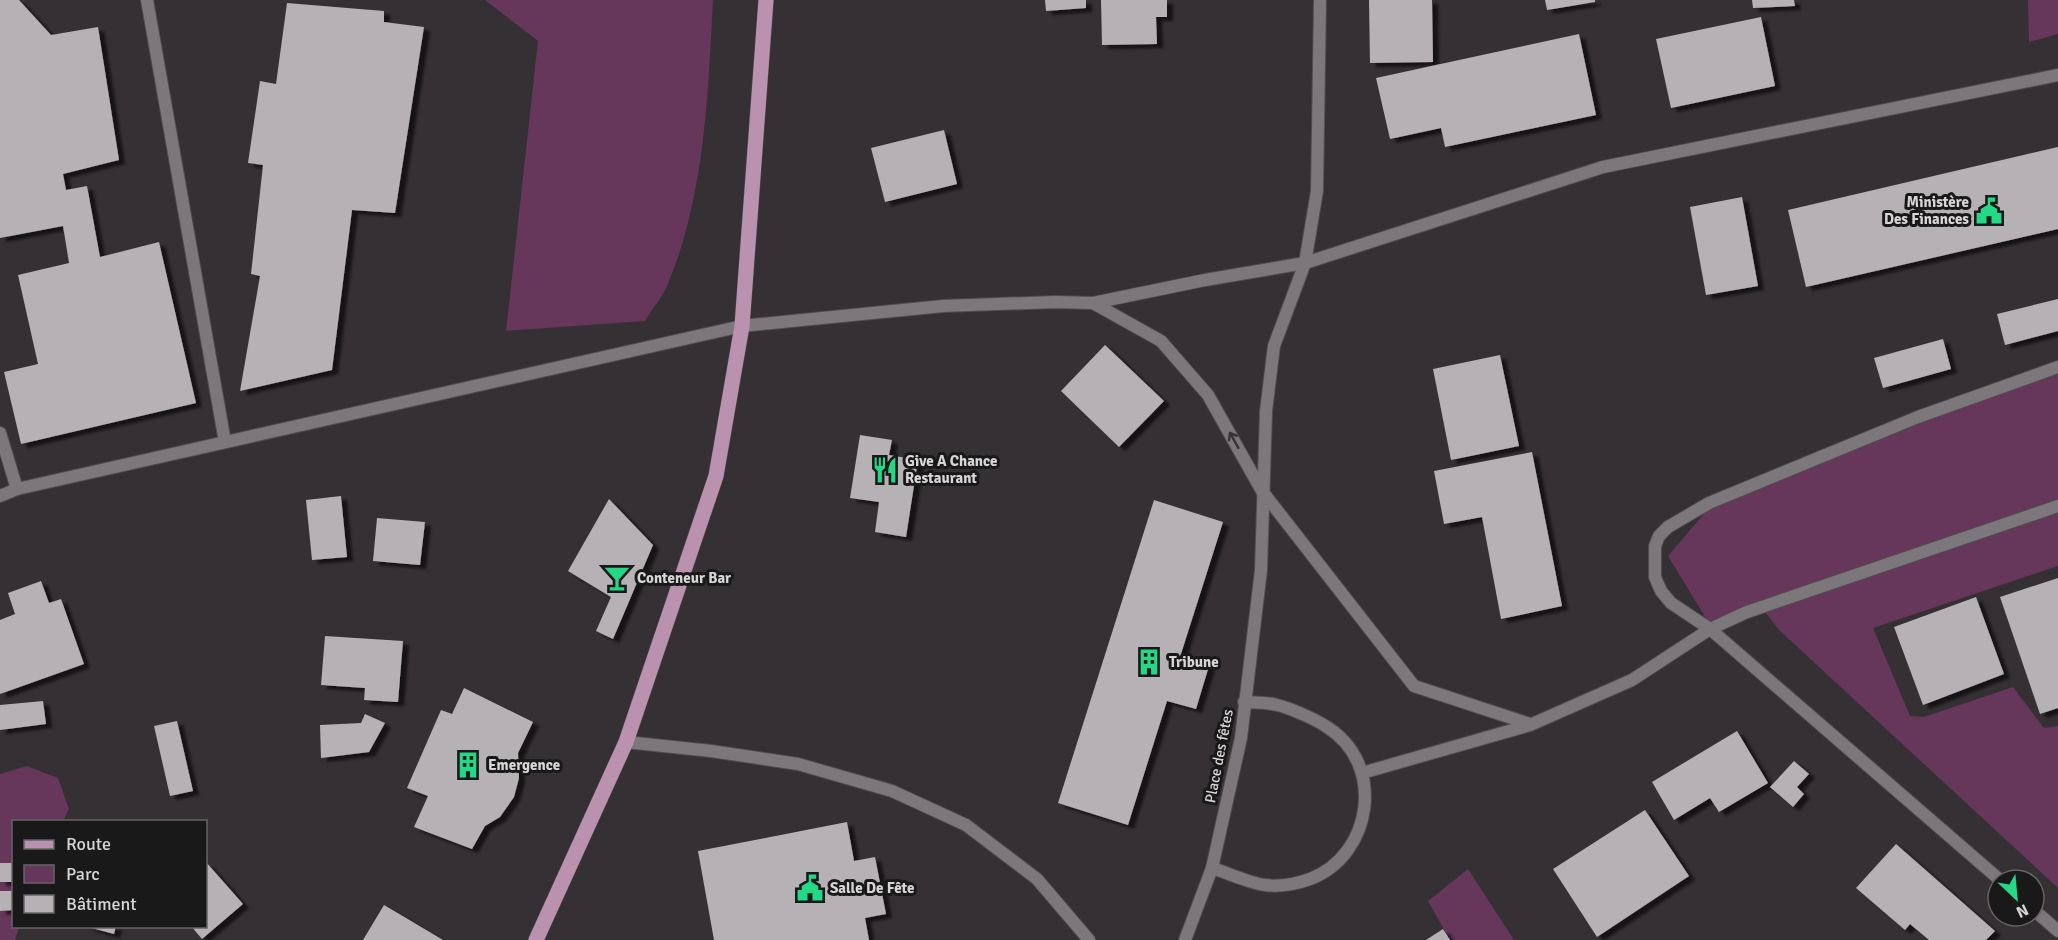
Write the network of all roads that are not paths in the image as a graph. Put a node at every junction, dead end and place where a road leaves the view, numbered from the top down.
1 (147, 0) edge
2 (766, 0) edge
3 (1320, 0) edge
4 (2058, 75) edge
5 (1305, 263) junction
6 (1093, 303) junction
7 (742, 326) junction
8 (2058, 367) edge
9 (0, 433) edge
10 (225, 442) junction
11 (17, 489) junction
12 (1262, 491) junction
13 (0, 495) edge
14 (2058, 506) edge
15 (1710, 629) junction
16 (1245, 702) junction
17 (1530, 725) junction
18 (626, 742) junction
19 (1362, 773) junction
20 (1212, 868) junction
21 (1986, 868) edge
22 (2046, 920) edge
23 (2058, 931) edge
24 (536, 940) edge
25 (1089, 940) edge
26 (1185, 940) edge

1 - 10 street
2 - 7 main road
3 - 5 street
4 - 5 street
5 - 6 street
5 - 12 street
6 - 7 street
12 -> 6 street
7 - 10 street
7 - 18 main road
8 - 15 street
9 - 11 street
10 - 11 street
11 - 13 street
12 - 16 street
12 - 17 street
14 - 15 street
15 - 17 street
15 - 21 street
16 - 19 street, Place des fêtes
16 - 20 street, Place des fêtes
17 - 19 street
18 - 24 main road
18 - 25 street
19 - 20 street, Place des fêtes
20 - 26 street
22 - 23 street

